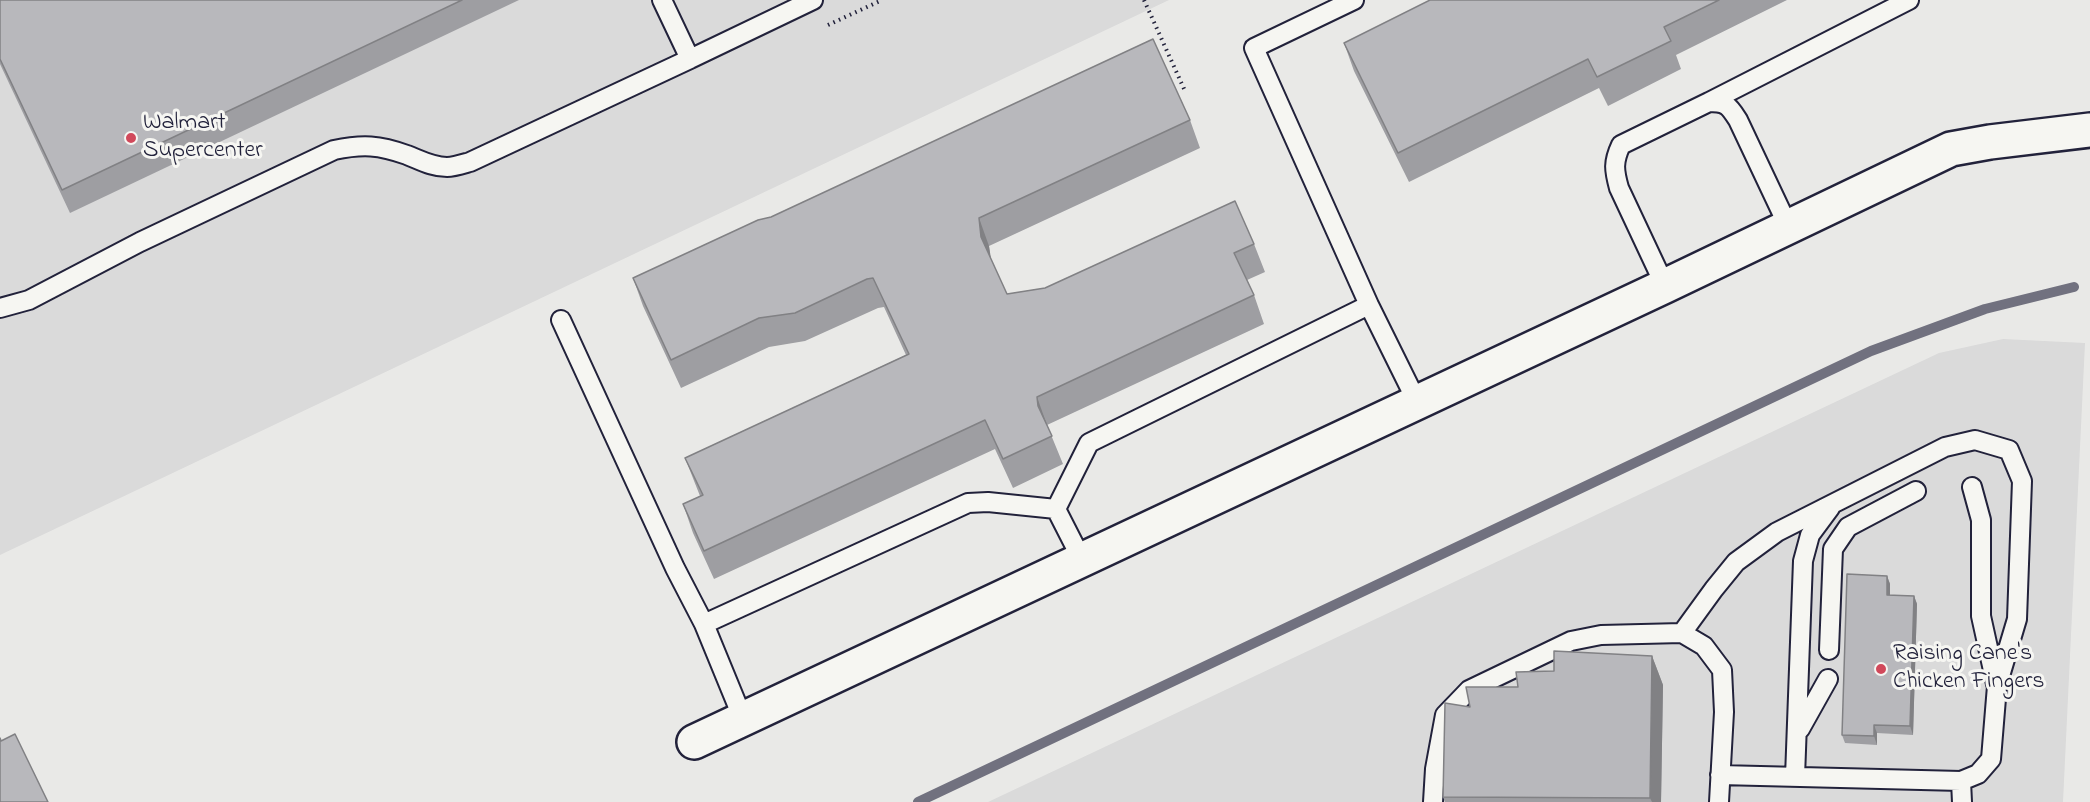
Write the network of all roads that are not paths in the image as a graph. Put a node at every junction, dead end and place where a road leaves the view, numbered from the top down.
1 (662, 0) edge
2 (813, 0) edge
3 (1354, 0) edge
4 (1909, 0) edge
5 (690, 59) junction
6 (1710, 102) junction
7 (2090, 130) edge
8 (1789, 228) junction
9 (1665, 286) junction
10 (1369, 305) junction
11 (0, 308) edge
12 (561, 321) dead end
13 (1418, 402) junction
14 (1972, 487) dead end
15 (1916, 491) dead end
16 (1833, 504) junction
17 (1056, 509) junction
18 (1082, 560) junction
19 (704, 624) junction
20 (1682, 633) junction
21 (1829, 650) dead end
22 (1828, 679) dead end
23 (1996, 686) junction
24 (743, 719) junction
25 (1797, 733) junction
26 (694, 742) dead end
27 (1720, 775) junction
28 (1796, 777) junction
29 (1961, 781) junction
30 (1433, 802) edge
31 (1719, 802) edge
32 (1962, 802) edge

1 - 5 lane
2 - 5 lane
3 - 10 lane
4 - 6 lane
5 - 11 lane
6 - 8 lane
6 - 9 lane
7 - 8 street
8 - 9 street
9 - 13 street
10 - 13 lane
10 - 17 lane
12 - 19 lane
13 - 18 street
14 - 23 lane
15 - 21 lane
16 - 20 lane
16 - 23 lane
16 - 25 lane
17 - 18 lane
17 - 19 lane
18 - 24 street
19 - 24 lane
20 - 27 lane
20 - 30 lane
22 - 25 lane
23 - 29 lane
24 - 26 street
25 - 28 lane
27 - 28 lane
27 - 31 lane
28 - 29 lane
29 - 32 lane

